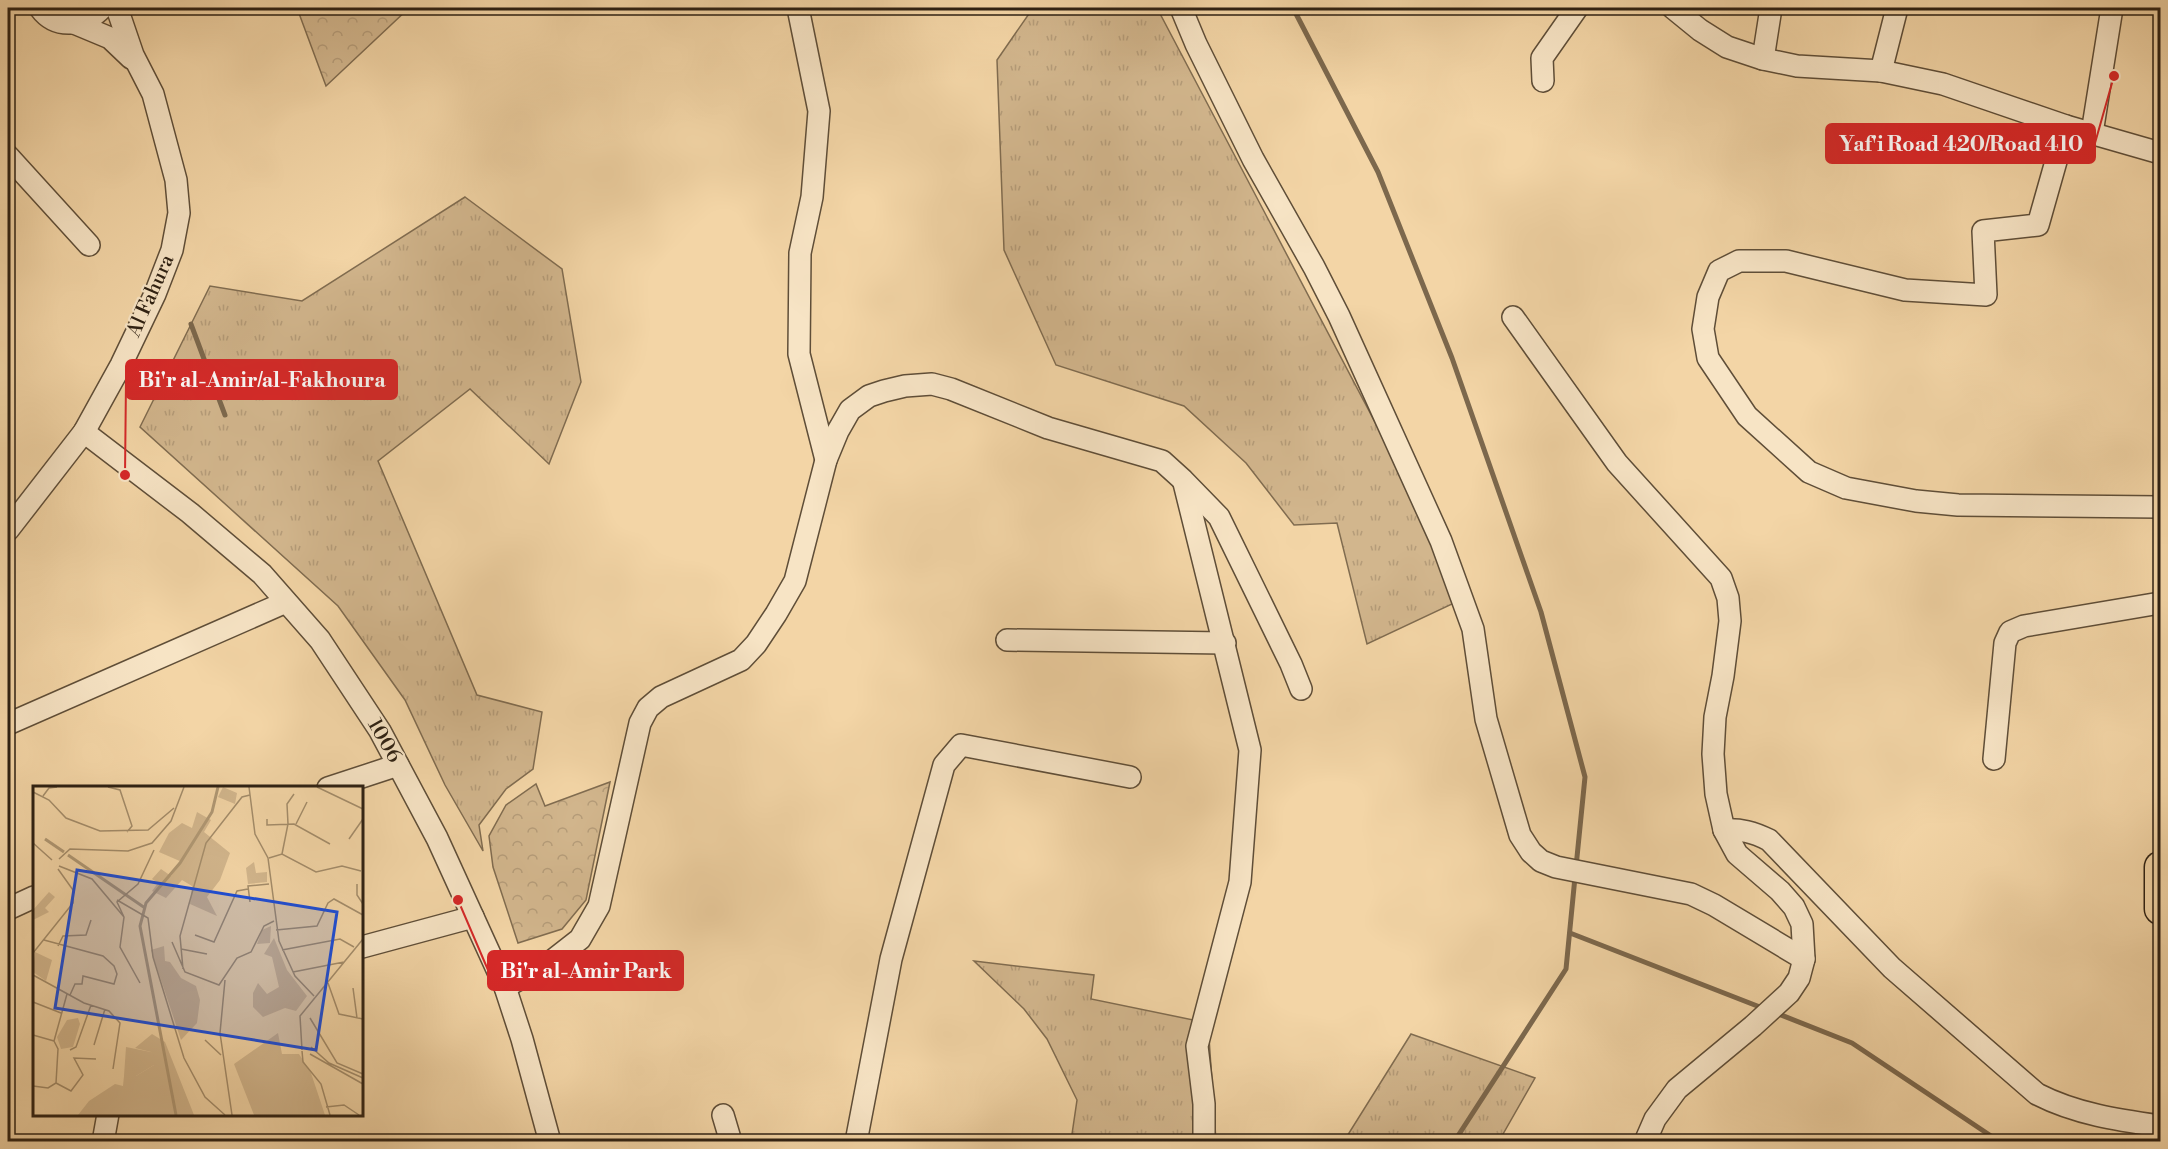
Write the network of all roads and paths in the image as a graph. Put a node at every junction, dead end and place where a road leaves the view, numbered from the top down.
1 (102, 8) edge
2 (117, 8) edge
3 (798, 8) edge
4 (1181, 8) edge
5 (1577, 8) edge
6 (1673, 8) edge
7 (1771, 8) edge
8 (1898, 8) edge
9 (2112, 8) edge
10 (39, 9) edge
11 (74, 23) junction
12 (1763, 59) junction
13 (140, 68) junction
14 (1881, 71) junction
15 (1543, 81) dead end
16 (2066, 126) junction
17 (2092, 133) junction
18 (2160, 153) edge
19 (8, 156) edge
20 (90, 245) dead end
21 (1513, 317) dead end
22 (84, 432) junction
23 (826, 460) junction
24 (1183, 480) junction
25 (2160, 507) edge
26 (8, 530) edge
27 (286, 602) junction
28 (2160, 603) edge
29 (1007, 640) dead end
30 (1225, 643) junction
31 (1301, 689) dead end
32 (8, 724) edge
33 (1994, 759) dead end
34 (398, 765) junction
35 (1130, 777) dead end
36 (334, 786) edge
37 (1724, 830) junction
38 (2160, 867) edge
39 (33, 897) edge
40 (8, 909) edge
41 (2160, 909) edge
42 (473, 917) junction
43 (363, 947) edge
44 (1804, 959) junction
45 (505, 987) junction
46 (723, 1115) dead end
47 (108, 1116) edge
48 (2160, 1126) edge
49 (103, 1142) edge
50 (550, 1142) edge
51 (730, 1142) edge
52 (856, 1142) edge
53 (1204, 1142) edge
54 (1645, 1142) edge

1 - 11 street
2 - 13 street, Al Fahura
3 - 23 street
4 - 44 street
5 - 15 street
6 - 12 street
7 - 12 street
8 - 14 street
9 - 17 street
10 - 11 street, Al Fahura
11 - 13 street, Al Fahura
12 - 14 street
13 - 22 street, Al Fahura
14 - 16 street
16 - 17 street
16 - 25 street
17 - 18 street
19 - 20 street
21 - 37 street
22 - 26 street, Al Fahura
22 - 27 street, 1006
23 - 24 street
23 - 45 street
24 - 30 street
24 - 31 street
27 - 32 street
27 - 34 street, 1006
28 - 33 street
29 - 30 street
30 - 53 street
34 - 36 street
34 - 42 street, 1006
35 - 52 street
37 - 44 street
37 - 48 street
38 - 41 highway
39 - 40 street
42 - 43 street
42 - 45 street, 1006
44 - 54 street
45 - 50 street, 1006
46 - 51 street
47 - 49 street

